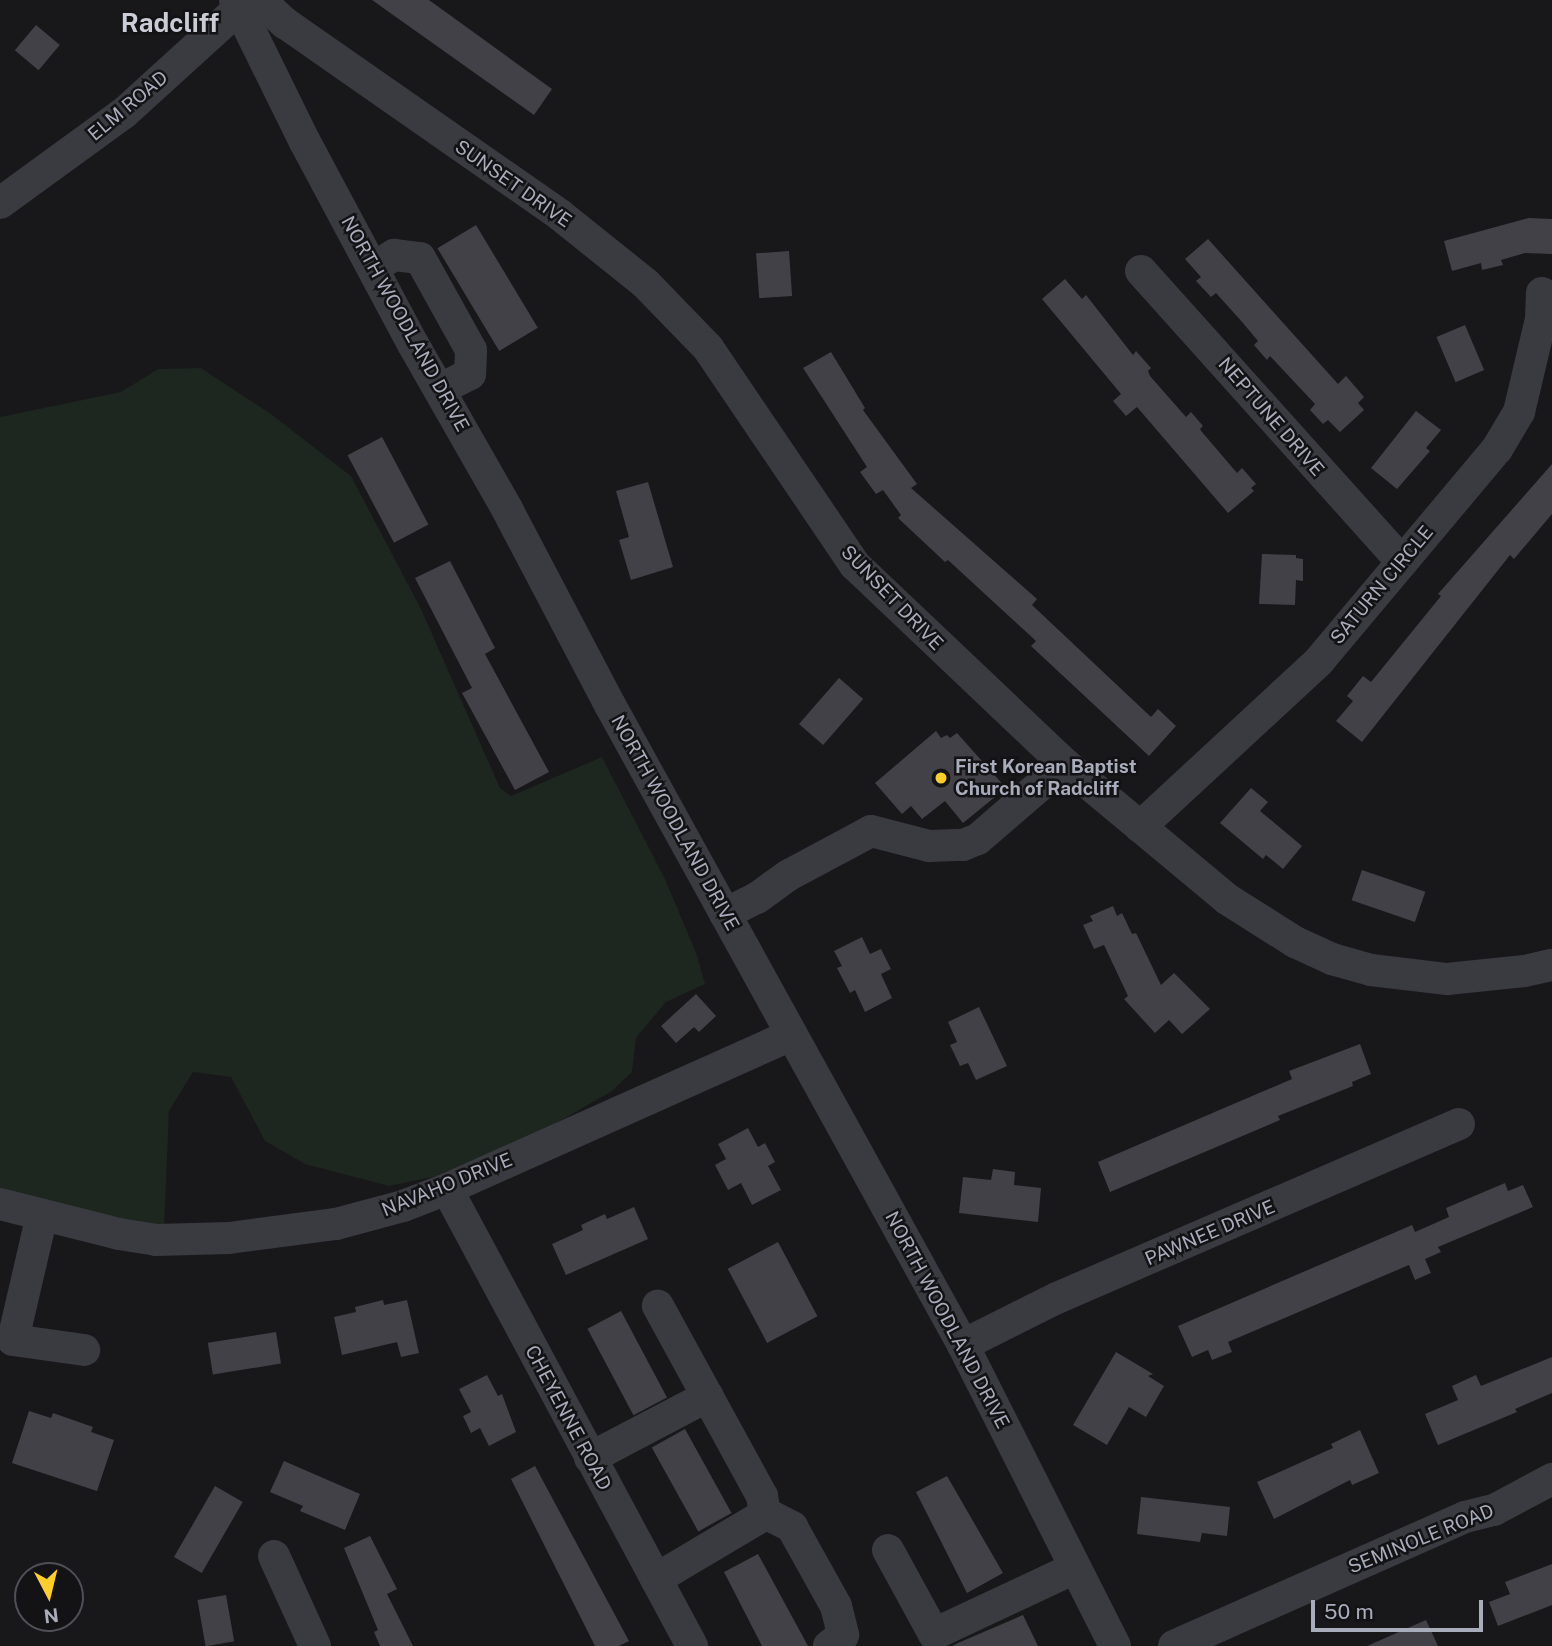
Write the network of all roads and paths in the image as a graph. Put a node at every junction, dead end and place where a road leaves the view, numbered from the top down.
1 (245, 2) edge
2 (0, 203) edge
3 (373, 268) junction
4 (1141, 271) dead end
5 (1542, 293) dead end
6 (456, 322) junction
7 (413, 344) junction
8 (440, 388) junction
9 (1402, 562) junction
10 (1065, 764) junction
11 (1140, 827) junction
12 (725, 914) junction
13 (1552, 965) edge
14 (791, 1035) junction
15 (1459, 1124) dead end
16 (447, 1189) junction
17 (0, 1204) edge
18 (42, 1215) junction
19 (659, 1306) dead end
20 (963, 1345) junction
21 (84, 1350) dead end
22 (708, 1396) junction
23 (590, 1458) junction
24 (1552, 1479) edge
25 (763, 1512) junction
26 (888, 1549) dead end
27 (274, 1556) dead end
28 (1075, 1568) junction
29 (656, 1579) junction
30 (315, 1646) edge
31 (692, 1646) edge
32 (829, 1646) edge
33 (1115, 1646) edge
34 (1174, 1646) edge

1 - 2 street, ELM ROAD
1 - 3 street, NORTH WOODLAND DRIVE
1 - 10 street, SUNSET DRIVE
3 - 6 street
3 - 7 street, NORTH WOODLAND DRIVE
4 - 9 street, NEPTUNE DRIVE
5 - 9 street, SATURN CIRCLE
6 - 7 street
6 - 8 street
7 - 8 street, NORTH WOODLAND DRIVE
8 - 12 street, NORTH WOODLAND DRIVE
9 - 11 street, SATURN CIRCLE
10 - 11 street, SUNSET DRIVE
10 - 12 street
11 - 13 street, SUNSET DRIVE
12 - 14 street, NORTH WOODLAND DRIVE
14 - 16 street, NAVAHO DRIVE
14 - 20 street, NORTH WOODLAND DRIVE
15 - 20 street, PAWNEE DRIVE
16 - 18 street, NAVAHO DRIVE
16 - 23 street, CHEYENNE ROAD
17 - 18 street, NAVAHO DRIVE
18 - 21 street
19 - 22 street
20 - 28 street, NORTH WOODLAND DRIVE
22 - 23 street
22 - 25 street
23 - 29 street, CHEYENNE ROAD
24 - 34 street, SEMINOLE ROAD
25 - 29 street
25 - 32 street
26 - 28 street
27 - 30 street
28 - 33 street, NORTH WOODLAND DRIVE
29 - 31 street, CHEYENNE ROAD

